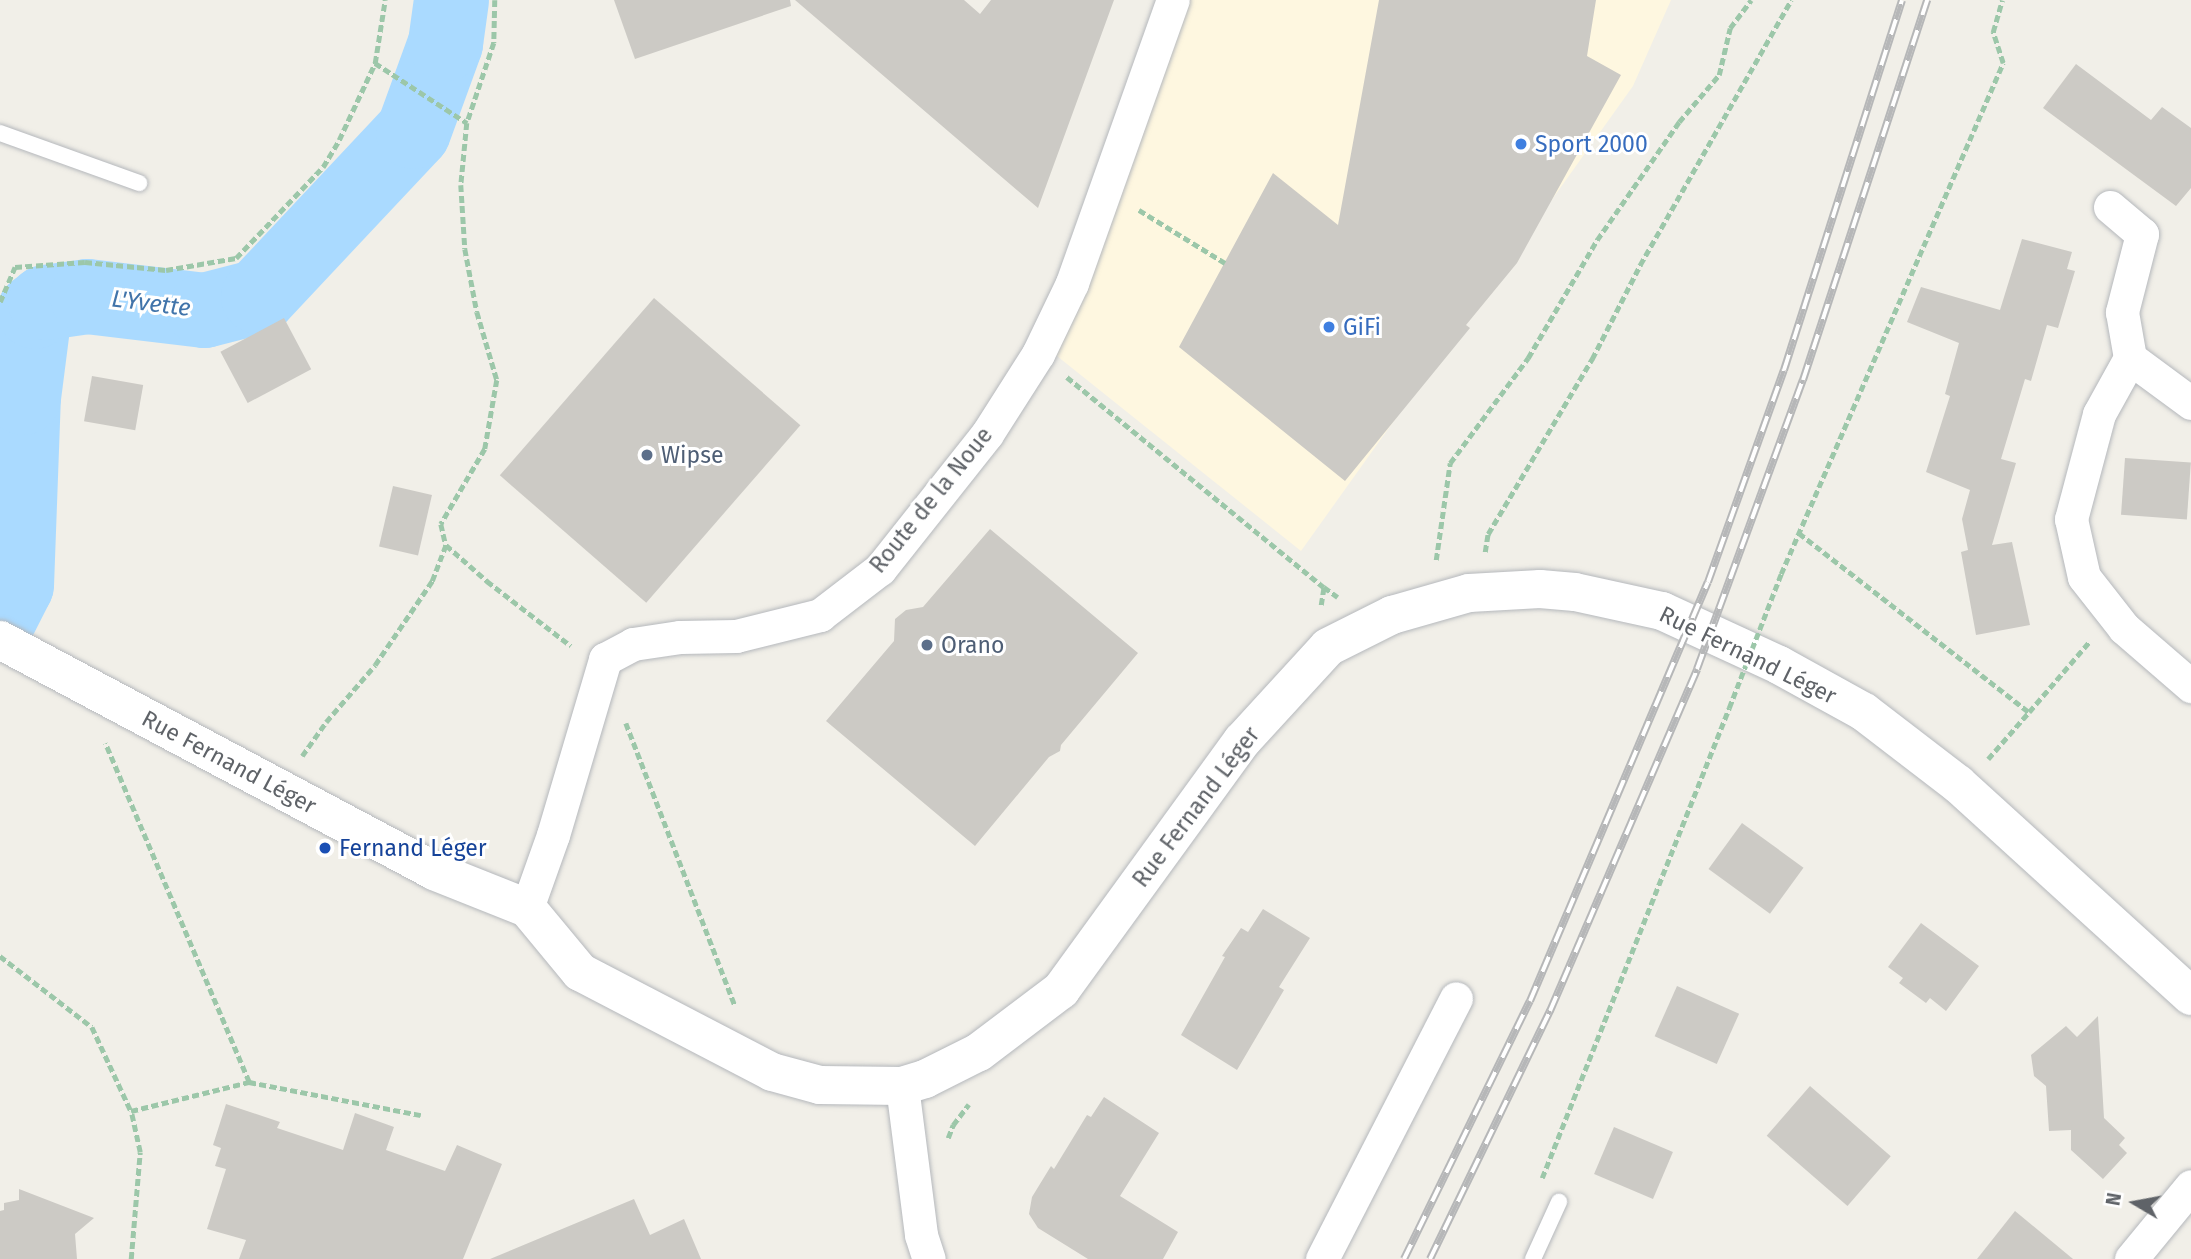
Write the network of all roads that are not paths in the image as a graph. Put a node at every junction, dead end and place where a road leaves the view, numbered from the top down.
1 (1173, 0) edge
2 (0, 132) edge
3 (139, 183) dead end
4 (2110, 207) dead end
5 (2130, 358) junction
6 (2191, 403) edge
7 (0, 640) edge
8 (2191, 686) edge
9 (527, 908) junction
10 (2191, 996) edge
11 (1456, 999) dead end
12 (902, 1086) junction
13 (2191, 1186) edge
14 (1559, 1202) dead end
15 (921, 1251) edge
16 (1322, 1259) edge
17 (1533, 1259) edge
18 (2131, 1259) edge

1 - 9 street, Route de la Noue
2 - 3 lane
4 - 5 street
5 - 6 street
5 - 8 street
7 - 9 street, Rue Fernand Léger
9 - 12 street, Rue Fernand Léger
10 - 12 street, Rue Fernand Léger
11 - 16 street
12 - 15 street
13 - 18 street
14 - 17 lane

